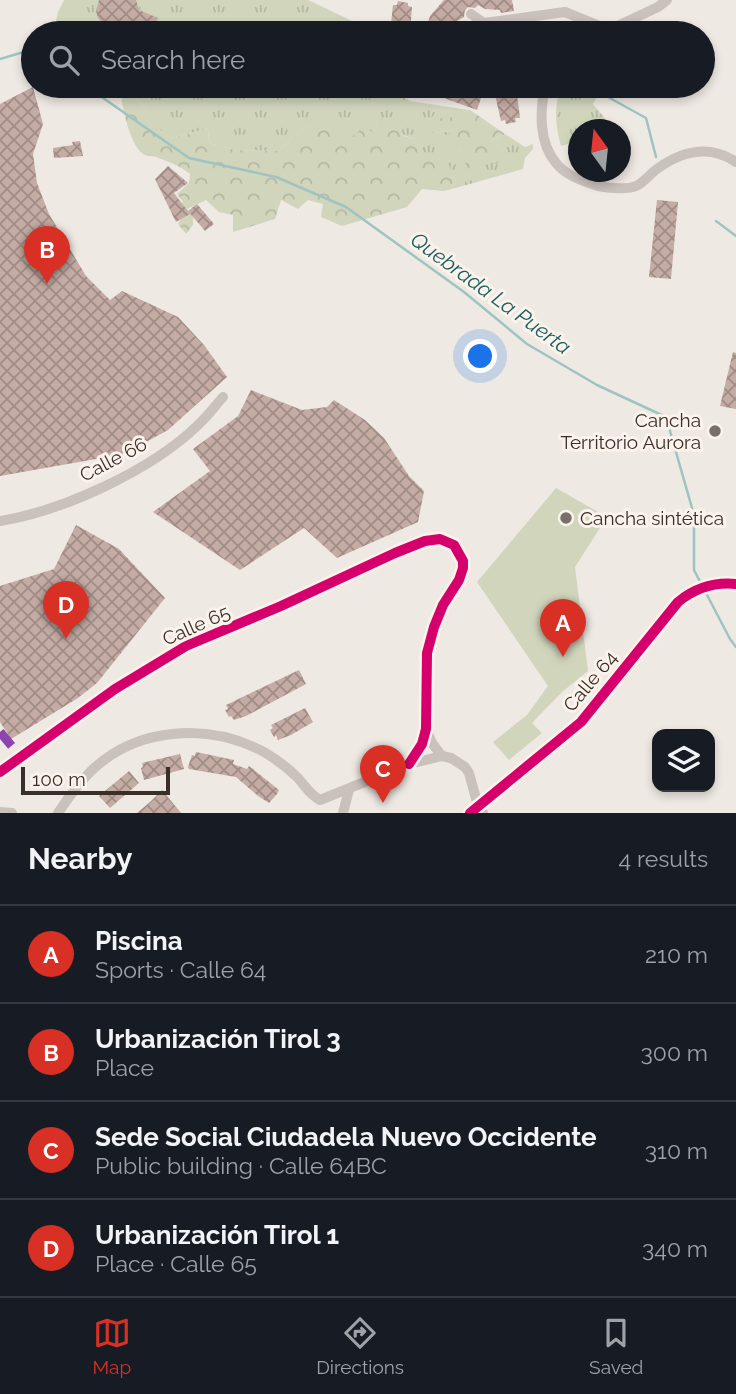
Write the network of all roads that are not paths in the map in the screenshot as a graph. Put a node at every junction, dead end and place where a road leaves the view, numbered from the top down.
1 (667, 0) edge
2 (471, 14) dead end
3 (481, 21) edge
4 (499, 21) edge
5 (583, 21) edge
6 (629, 21) edge
7 (544, 98) edge
8 (736, 162) edge
9 (223, 397) dead end
10 (0, 521) edge
11 (736, 584) edge
12 (426, 729) junction
13 (442, 756) junction
14 (409, 764) junction
15 (0, 772) edge
16 (349, 790) junction
17 (477, 811) edge
18 (0, 812) edge
19 (12, 813) edge
20 (58, 813) edge
21 (342, 813) edge

1 - 6 street
2 - 3 street
4 - 5 street
7 - 8 street
9 - 10 street, Calle 66
11 - 17 street, Calle 64
12 - 13 street
12 - 14 street
12 - 15 street, Calle 65
13 - 14 street
13 - 17 street
14 - 16 street
16 - 20 street
16 - 21 street
18 - 19 street

